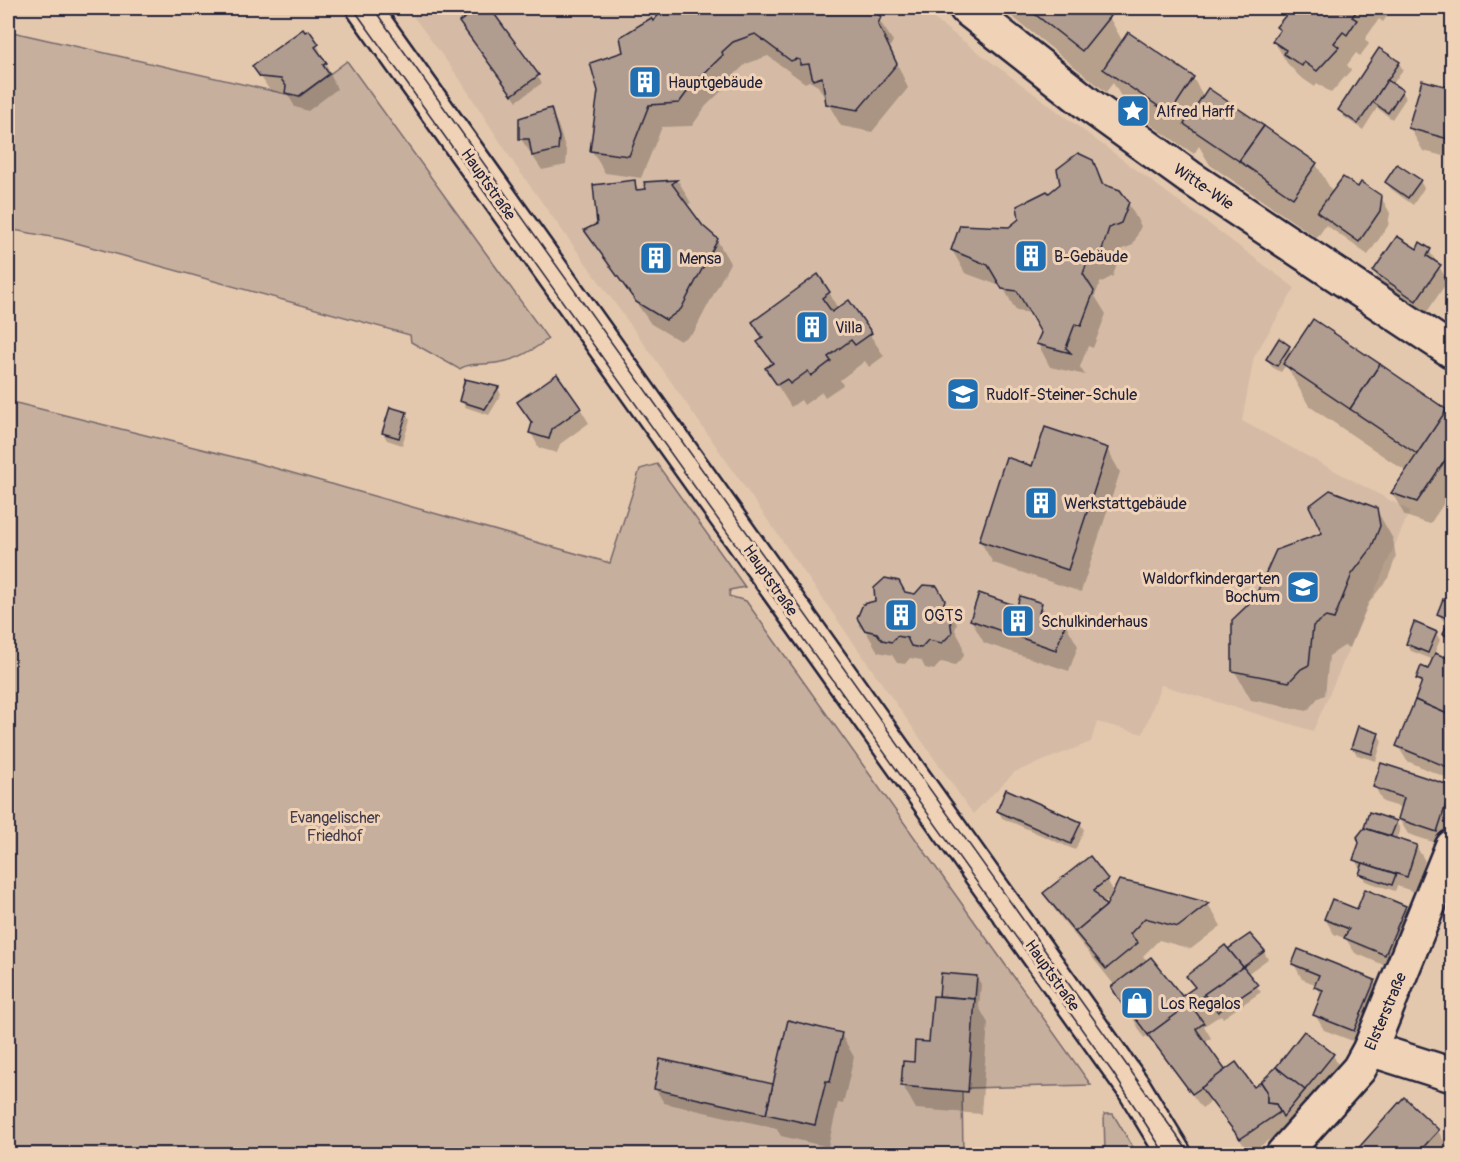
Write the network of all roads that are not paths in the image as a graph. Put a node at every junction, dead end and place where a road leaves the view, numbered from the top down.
1 (364, 8) edge
2 (966, 8) edge
3 (1452, 351) edge
4 (1452, 847) edge
5 (1370, 1049) junction
6 (1452, 1075) edge
7 (1174, 1155) edge
8 (1283, 1155) edge

1 - 7 main road, Hauptstraße
2 - 3 main road, Witte-Wie
4 - 5 main road, Elsterstraße
5 - 6 main road
5 - 8 main road, Elsterstraße

